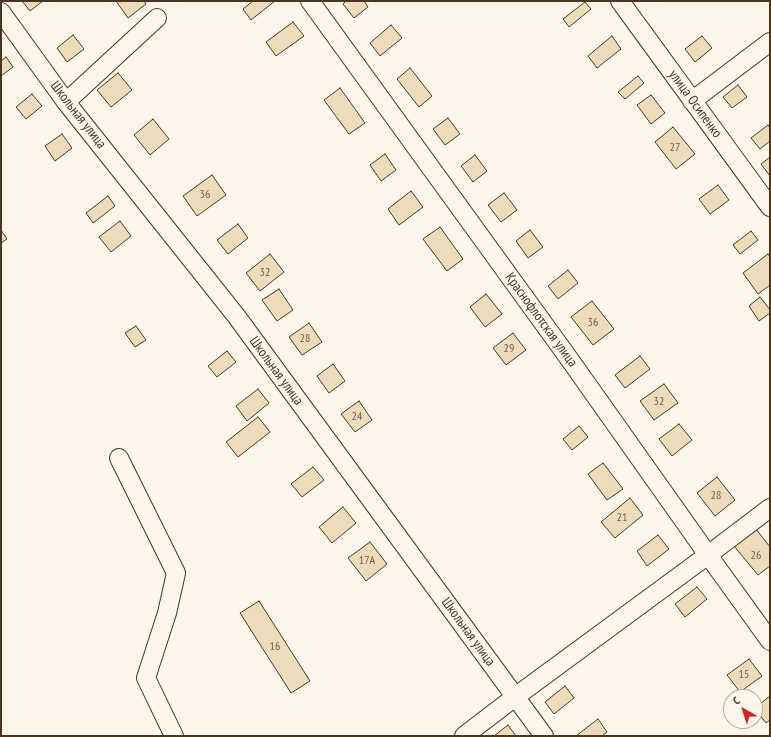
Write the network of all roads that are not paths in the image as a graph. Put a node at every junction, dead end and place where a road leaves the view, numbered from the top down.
1 (310, 1) edge
2 (620, 1) edge
3 (1, 12) edge
4 (157, 18) dead end
5 (770, 42) edge
6 (692, 101) junction
7 (66, 102) junction
8 (770, 207) edge
9 (119, 458) dead end
10 (770, 508) edge
11 (708, 555) junction
12 (770, 641) edge
13 (515, 697) junction
14 (174, 736) edge
15 (464, 736) edge
16 (544, 736) edge

1 - 11 street, Краснофлотская улица
2 - 6 street, улица Осипенко
3 - 7 street, Школьная улица
4 - 7 street
5 - 6 street
6 - 8 street, улица Осипенко
7 - 13 street, Школьная улица
9 - 14 street
10 - 11 street
11 - 12 street, Краснофлотская улица
11 - 13 street
13 - 15 street
13 - 16 street, Школьная улица

